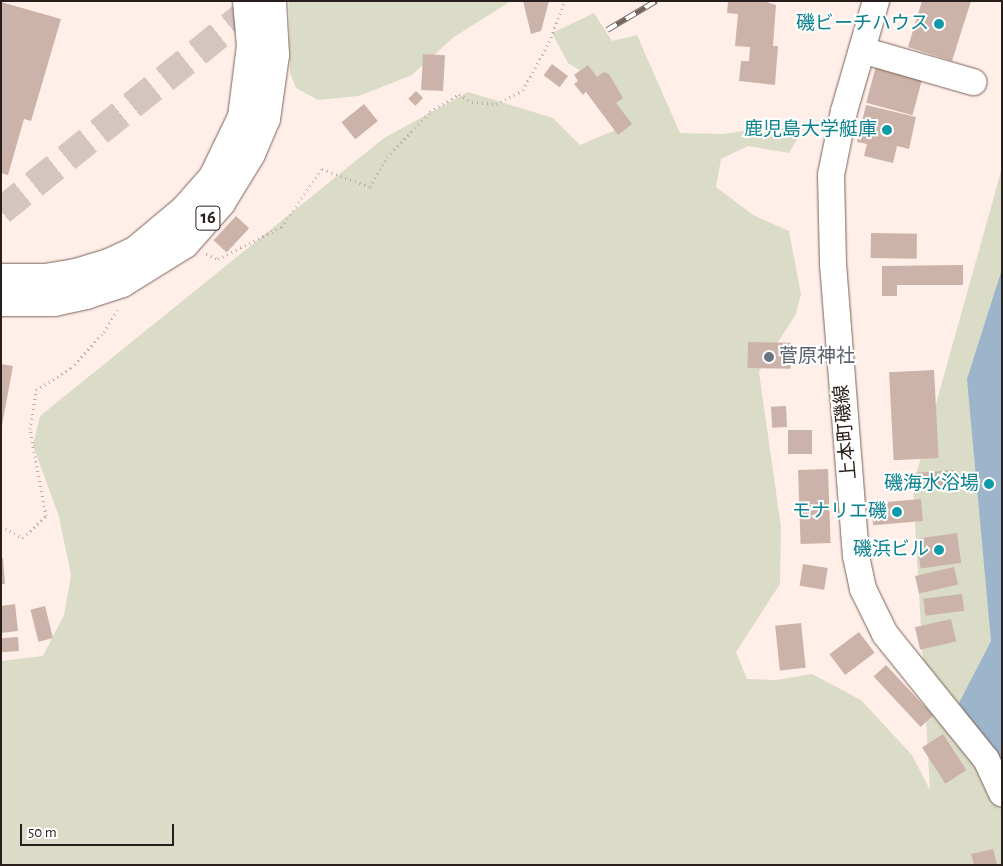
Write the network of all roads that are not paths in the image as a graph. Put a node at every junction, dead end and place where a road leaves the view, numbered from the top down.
1 (248, 1) edge
2 (272, 1) edge
3 (876, 1) edge
4 (862, 50) junction
5 (973, 82) dead end
6 (1, 278) edge
7 (1, 302) edge
8 (1002, 794) edge

1 - 6 main road, 16
2 - 7 main road, 16
3 - 4 street, 上本町磯線
4 - 5 street
4 - 8 street, 上本町磯線

